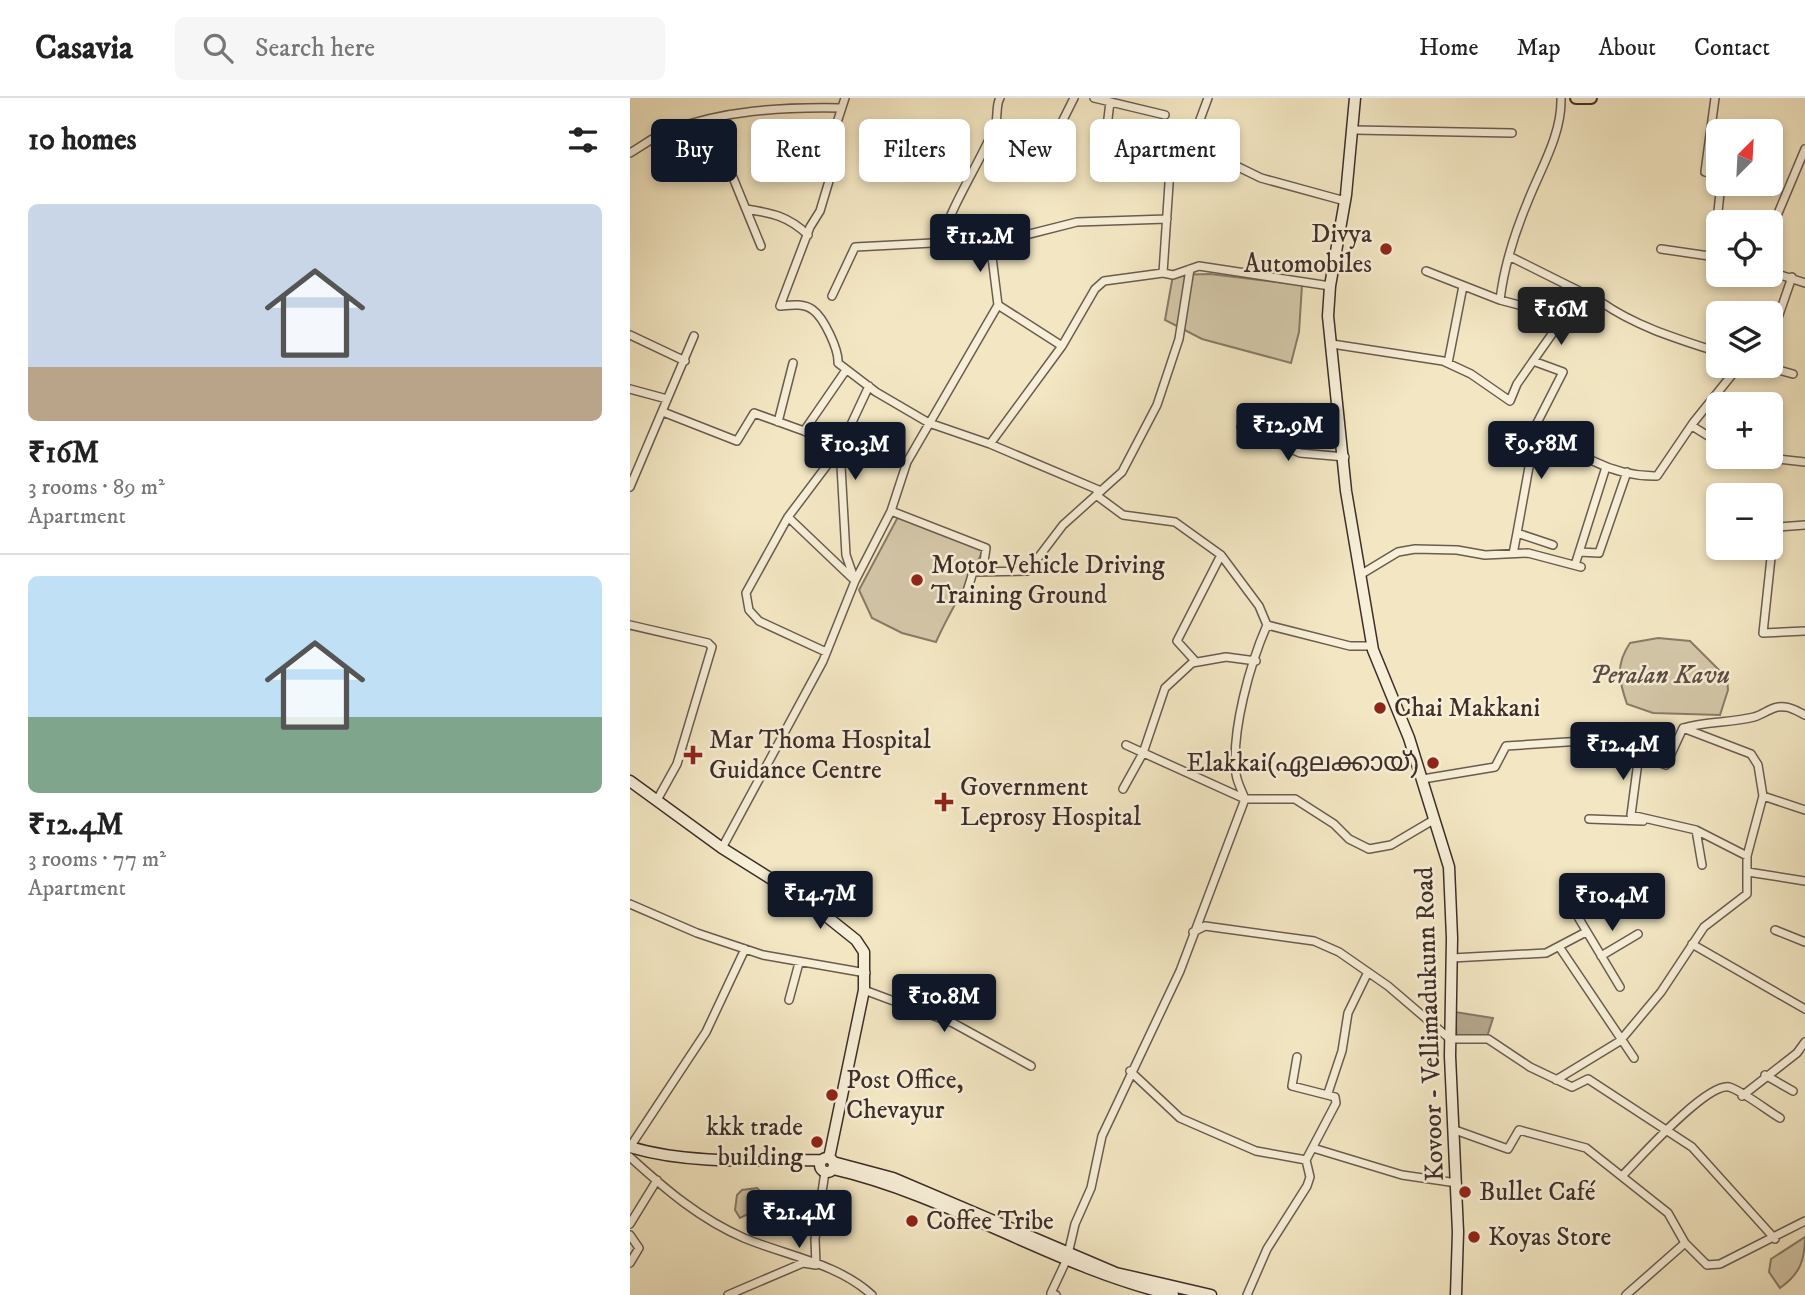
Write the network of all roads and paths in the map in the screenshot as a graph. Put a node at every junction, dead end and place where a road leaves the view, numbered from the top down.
1 (845, 98) edge
2 (1000, 98) edge
3 (1074, 98) edge
4 (1094, 98) edge
5 (1208, 98) edge
6 (1355, 98) edge
7 (1561, 98) edge
8 (1576, 98) edge
9 (1591, 98) edge
10 (1715, 98) edge
11 (1110, 102) junction
12 (841, 108) junction
13 (1165, 115) dead end
14 (709, 119) edge
15 (1064, 119) edge
16 (1108, 119) edge
17 (1712, 119) edge
18 (1354, 130) junction
19 (1512, 133) dead end
20 (651, 140) edge
21 (1805, 149) edge
22 (630, 153) edge
23 (735, 182) edge
24 (1169, 182) edge
25 (1345, 201) junction
26 (746, 209) junction
27 (1779, 210) edge
28 (1167, 219) junction
29 (807, 235) junction
30 (990, 241) junction
31 (939, 245) junction
32 (761, 246) dead end
33 (1661, 249) dead end
34 (1706, 255) edge
35 (1509, 256) junction
36 (1190, 269) junction
37 (1426, 271) dead end
38 (1163, 273) junction
39 (1783, 275) edge
40 (1792, 277) junction
41 (1805, 283) edge
42 (1330, 286) junction
43 (1463, 286) junction
44 (832, 296) dead end
45 (1500, 300) junction
46 (1601, 302) junction
47 (1783, 303) edge
48 (998, 305) junction
49 (1564, 317) junction
50 (630, 335) edge
51 (694, 336) dead end
52 (1332, 344) junction
53 (1062, 346) junction
54 (1706, 348) edge
55 (1534, 360) junction
56 (685, 361) junction
57 (793, 363) dead end
58 (1448, 363) junction
59 (846, 370) junction
60 (1783, 371) edge
61 (1793, 374) dead end
62 (1730, 378) edge
63 (869, 386) junction
64 (630, 389) edge
65 (667, 399) junction
66 (663, 412) junction
67 (778, 422) junction
68 (1537, 423) junction
69 (929, 424) junction
70 (1692, 426) junction
71 (1241, 427) dead end
72 (804, 431) junction
73 (1706, 435) edge
74 (990, 444) junction
75 (840, 448) junction
76 (1345, 457) junction
77 (1783, 460) edge
78 (1805, 462) edge
79 (1606, 467) junction
80 (1627, 472) junction
81 (630, 488) edge
82 (1098, 493) junction
83 (891, 511) junction
84 (788, 517) junction
85 (1805, 525) edge
86 (1517, 533) junction
87 (1553, 544) dead end
88 (1579, 552) junction
89 (1513, 554) junction
90 (1222, 555) junction
91 (973, 572) junction
92 (1360, 575) junction
93 (855, 581) junction
94 (965, 598) dead end
95 (630, 625) edge
96 (1268, 625) junction
97 (1805, 631) edge
98 (1373, 646) junction
99 (826, 652) junction
100 (1255, 661) junction
101 (1196, 662) junction
102 (1805, 715) edge
103 (1683, 729) junction
104 (1126, 746) dead end
105 (1143, 753) junction
106 (1639, 754) junction
107 (1423, 779) junction
108 (630, 781) edge
109 (1123, 789) dead end
110 (1763, 796) junction
111 (1245, 799) junction
112 (656, 800) junction
113 (1805, 810) edge
114 (1435, 819) junction
115 (1589, 820) dead end
116 (1654, 821) junction
117 (1696, 830) junction
118 (722, 848) junction
119 (1747, 856) junction
120 (1702, 865) dead end
121 (1748, 872) junction
122 (1805, 881) edge
123 (630, 904) edge
124 (1572, 907) dead end
125 (1775, 930) dead end
126 (1193, 932) junction
127 (1586, 932) junction
128 (1638, 934) dead end
129 (1805, 942) edge
130 (1692, 944) junction
131 (1560, 948) junction
132 (745, 949) junction
133 (1601, 956) junction
134 (1452, 958) junction
135 (799, 963) junction
136 (1367, 972) junction
137 (866, 974) junction
138 (1620, 987) dead end
139 (864, 990) junction
140 (789, 1000) dead end
141 (1805, 1009) edge
142 (1451, 1039) junction
143 (1620, 1041) junction
144 (1805, 1042) edge
145 (1297, 1057) dead end
146 (1634, 1058) dead end
147 (1031, 1066) dead end
148 (1130, 1071) junction
149 (1765, 1075) junction
150 (1556, 1080) junction
151 (1793, 1091) dead end
152 (1328, 1093) junction
153 (1742, 1096) junction
154 (1780, 1118) dead end
155 (1455, 1130) junction
156 (1667, 1130) junction
157 (630, 1147) edge
158 (1313, 1148) junction
159 (630, 1155) edge
160 (1306, 1160) junction
161 (827, 1164) junction
162 (1622, 1177) junction
163 (657, 1180) junction
164 (1457, 1183) junction
165 (1805, 1221) edge
166 (630, 1224) edge
167 (630, 1235) edge
168 (1775, 1239) junction
169 (1685, 1243) junction
170 (1067, 1258) junction
171 (630, 1263) edge
172 (816, 1265) junction
173 (728, 1295) edge
174 (872, 1295) edge
175 (1056, 1295) edge
176 (1173, 1295) edge
177 (1210, 1295) edge
178 (1247, 1295) edge
179 (1456, 1295) edge
180 (1626, 1295) edge

1 - 12 street
2 - 31 street
3 - 15 street
4 - 11 street
5 - 25 street
6 - 18 main road, Kovoor - Vellimadukunn Road
7 - 35 street
8 - 9 main road
10 - 17 street
11 - 13 street
11 - 16 street
12 - 14 street
12 - 29 street
18 - 19 street
18 - 25 main road, Kovoor - Vellimadukunn Road
20 - 22 street
21 - 27 street
23 - 26 street
24 - 28 street
25 - 42 main road, Kovoor - Vellimadukunn Road
26 - 29 street
26 - 32 street
28 - 30 street
28 - 38 street
29 - 59 street
30 - 31 street
30 - 48 street
31 - 44 street
33 - 34 street
35 - 45 street
35 - 46 street
36 - 38 street
36 - 42 street
36 - 82 street
37 - 43 street
38 - 53 street
39 - 40 street
40 - 41 street
40 - 47 street
42 - 52 main road, Kovoor - Vellimadukunn Road
43 - 45 street
43 - 58 street
45 - 49 street
46 - 49 street
46 - 54 street
48 - 53 street
48 - 69 street
49 - 55 street
50 - 56 street
51 - 56 street
52 - 58 street
52 - 76 main road, Kovoor - Vellimadukunn Road
53 - 74 street
55 - 58 street
55 - 68 street
56 - 65 street
57 - 67 street
59 - 63 street
59 - 72 street
60 - 61 street
62 - 70 street
63 - 69 street
63 - 75 street
64 - 65 street
65 - 66 street
66 - 67 street
66 - 81 street
67 - 72 street
68 - 79 street
68 - 86 street
69 - 74 street
69 - 83 street
70 - 73 street
70 - 80 street
71 - 76 street
72 - 75 street
74 - 82 street
75 - 84 street
75 - 93 street
76 - 92 main road, Kovoor - Vellimadukunn Road
77 - 78 street
79 - 80 street
79 - 88 street
80 - 88 street
82 - 90 street
82 - 91 street
83 - 91 street
83 - 93 street
84 - 93 street
84 - 99 street
85 - 97 street
86 - 87 street
86 - 89 street
88 - 89 street
89 - 92 street
90 - 96 street
90 - 101 street
91 - 94 street
92 - 98 main road, Kovoor - Vellimadukunn Road
93 - 99 street
95 - 112 street
96 - 98 street
96 - 100 street
98 - 107 main road, Kovoor - Vellimadukunn Road
99 - 118 street
100 - 101 street
100 - 111 street
101 - 105 street
102 - 103 street
103 - 106 street
103 - 110 street
104 - 105 street
105 - 109 street
105 - 111 street
106 - 107 street
106 - 116 street
107 - 114 main road, Kovoor - Vellimadukunn Road
108 - 112 main road
110 - 113 street
110 - 119 street
111 - 114 street
111 - 126 street
112 - 118 main road
114 - 134 main road, Kovoor - Vellimadukunn Road
115 - 116 street
116 - 117 street
117 - 119 street
117 - 120 street
118 - 137 main road
119 - 121 street
121 - 122 street
121 - 130 street
123 - 132 street
124 - 127 street
125 - 129 street
126 - 136 street
126 - 148 street
127 - 131 street
127 - 133 street
128 - 133 street
130 - 141 street
130 - 143 street
131 - 134 street
131 - 143 street
132 - 135 street
132 - 157 street
133 - 138 street
134 - 142 main road, Kovoor - Vellimadukunn Road
135 - 137 street
135 - 140 street
136 - 142 street
136 - 152 street
137 - 139 main road
139 - 147 street
139 - 161 main road
142 - 150 street
142 - 155 main road, Kovoor - Vellimadukunn Road
143 - 146 street
143 - 150 street
144 - 149 street
145 - 152 street
148 - 160 street
148 - 170 street
149 - 151 street
149 - 153 street
150 - 156 street
152 - 158 street
153 - 154 street
153 - 156 street
155 - 162 street
155 - 164 main road, Kovoor - Vellimadukunn Road
156 - 162 street
156 - 168 street
157 - 161 main road
158 - 160 street
158 - 164 street
159 - 161 main road
159 - 163 street
160 - 178 street
161 - 170 main road
161 - 172 street
162 - 169 street
163 - 166 street
163 - 172 street
164 - 179 main road, Kovoor - Vellimadukunn Road
165 - 168 street
167 - 171 street
168 - 169 street
169 - 180 street
170 - 175 street
170 - 176 main road
170 - 177 main road
172 - 173 street
172 - 174 street

